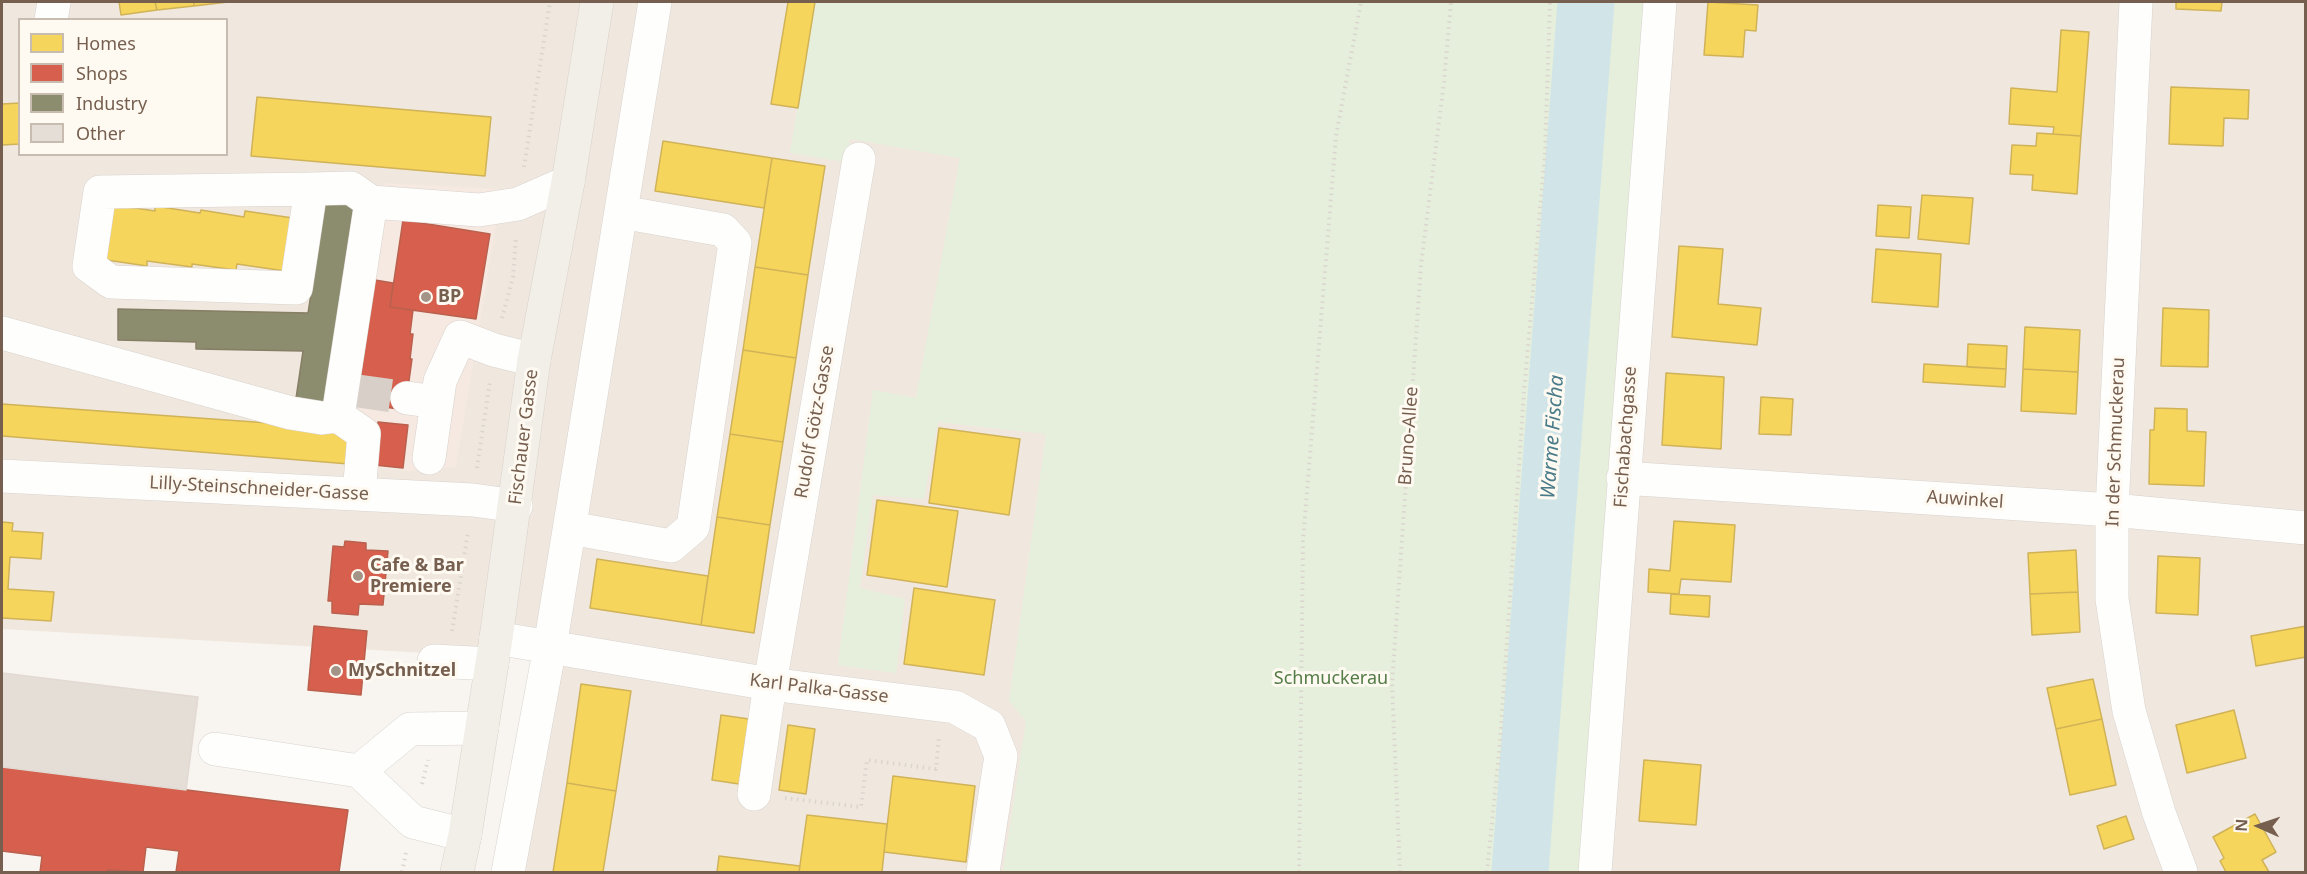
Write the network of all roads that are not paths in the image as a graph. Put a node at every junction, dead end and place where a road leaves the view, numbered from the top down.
1 (54, 2) edge
2 (597, 2) edge
3 (655, 2) edge
4 (1660, 2) edge
5 (2136, 2) edge
6 (51, 18) edge
7 (859, 159) dead end
8 (568, 182) junction
9 (311, 189) junction
10 (371, 202) junction
11 (621, 212) junction
12 (2, 333) edge
13 (534, 360) junction
14 (347, 398) junction
15 (429, 458) dead end
16 (2, 476) edge
17 (1623, 478) junction
18 (359, 494) junction
19 (516, 506) junction
20 (2112, 510) junction
21 (570, 528) junction
22 (2306, 528) edge
23 (550, 646) junction
24 (494, 651) junction
25 (441, 660) road end
26 (770, 684) junction
27 (482, 728) junction
28 (215, 748) dead end
29 (359, 771) junction
30 (754, 794) road end
31 (465, 835) junction
32 (457, 873) edge
33 (508, 873) edge
34 (983, 873) edge
35 (1595, 873) edge
36 (2181, 873) edge

1 - 6 street
2 - 8 main road, Fischauer Gasse
3 - 11 street
4 - 17 street, Fischabachgasse
5 - 20 street, In der Schmuckerau
7 - 26 street, Rudolf Götz-Gasse
8 - 10 street
8 - 13 main road, Fischauer Gasse
9 - 9 street
9 - 10 street
10 - 14 street
11 - 21 street
11 - 21 street
12 - 14 street
13 - 15 street
13 - 19 main road, Fischauer Gasse
14 - 18 street
16 - 18 street, Lilly-Steinschneider-Gasse
17 - 20 street, Auwinkel
17 - 35 street, Fischabachgasse
18 - 19 street, Lilly-Steinschneider-Gasse
19 - 24 main road, Fischauer Gasse
20 - 22 street, Auwinkel
20 - 36 street, In der Schmuckerau
21 - 23 street
23 - 24 street, Karl Palka-Gasse
23 - 26 street, Karl Palka-Gasse
23 - 33 street
24 - 25 street, Karl Palka-Gasse
24 - 27 main road, Fischauer Gasse
26 - 30 street, Rudolf Götz-Gasse
26 - 34 street, Karl Palka-Gasse
27 - 29 street
27 - 31 main road, Fischauer Gasse
28 - 29 street
29 - 31 street
31 - 32 main road, Fischauer Gasse

